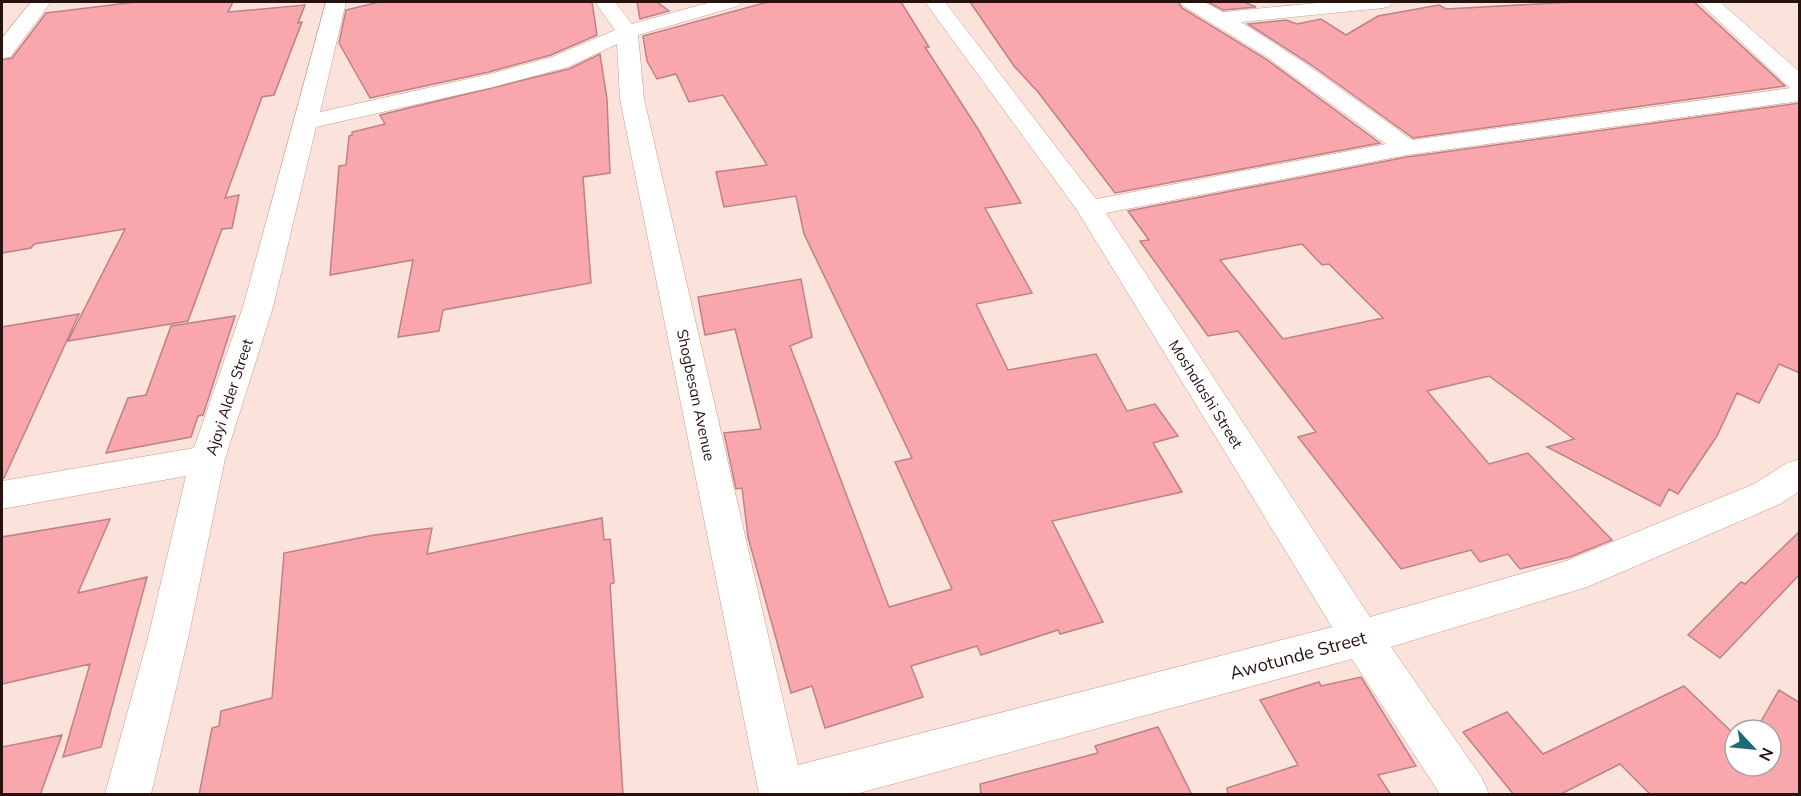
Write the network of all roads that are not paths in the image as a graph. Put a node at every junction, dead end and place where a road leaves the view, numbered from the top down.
1 (40, 2) edge
2 (336, 2) edge
3 (604, 2) edge
4 (731, 2) edge
5 (935, 2) edge
6 (1190, 2) edge
7 (1383, 2) edge
8 (1709, 2) edge
9 (1222, 18) junction
10 (627, 32) junction
11 (2, 52) edge
12 (1800, 85) edge
13 (1800, 94) edge
14 (305, 122) junction
15 (1407, 148) junction
16 (1089, 208) junction
17 (208, 459) junction
18 (1800, 473) edge
19 (2, 495) edge
20 (1361, 639) junction
21 (781, 793) edge
22 (128, 795) edge
23 (1466, 795) edge

1 - 11 street
2 - 14 street, Ajayi Alder Street
3 - 10 street
4 - 10 street
5 - 16 street, Moshalashi Street
6 - 9 street
7 - 9 street
8 - 12 street
9 - 15 street
10 - 14 street
10 - 21 street, Shogbesan Avenue
13 - 15 street
14 - 17 street, Ajayi Alder Street
15 - 16 street
16 - 20 street, Moshalashi Street
17 - 19 street
17 - 22 street, Ajayi Alder Street
18 - 20 street, Awotunde Street
20 - 21 street, Awotunde Street
20 - 23 street, Moshalashi Street

